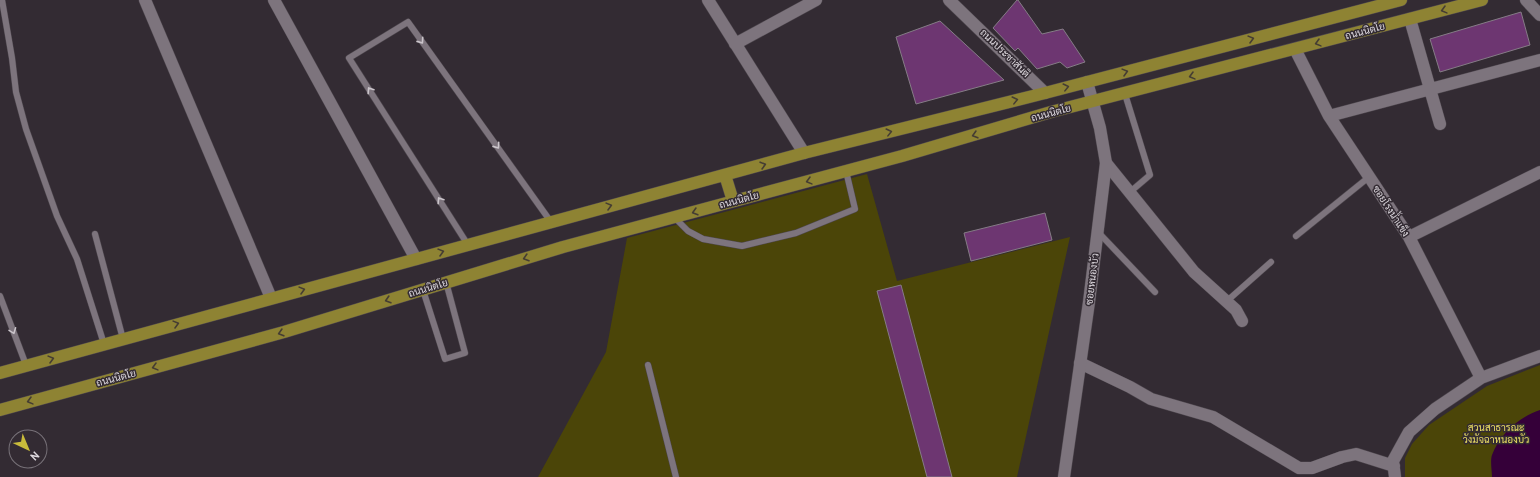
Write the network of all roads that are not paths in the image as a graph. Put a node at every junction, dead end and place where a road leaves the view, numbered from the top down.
1 (2, 0) edge
2 (145, 0) edge
3 (274, 0) edge
4 (708, 0) edge
5 (816, 0) edge
6 (1401, 0) edge
7 (1482, 0) edge
8 (1526, 0) edge
9 (954, 1) edge
10 (1540, 15) edge
11 (1410, 19) junction
12 (735, 44) junction
13 (1295, 49) junction
14 (1540, 60) edge
15 (1087, 82) junction
16 (1430, 89) junction
17 (1045, 93) junction
18 (1125, 94) junction
19 (1093, 102) junction
20 (1051, 112) junction
21 (1329, 116) junction
22 (1440, 124) dead end
23 (804, 153) junction
24 (1106, 163) junction
25 (846, 171) junction
26 (1540, 172) edge
27 (725, 175) junction
28 (1369, 177) junction
29 (1130, 192) junction
30 (733, 201) junction
31 (676, 218) junction
32 (551, 222) junction
33 (1098, 232) junction
34 (95, 234) dead end
35 (1296, 236) dead end
36 (1409, 237) junction
37 (468, 245) junction
38 (416, 259) junction
39 (1271, 262) dead end
40 (446, 282) junction
41 (423, 290) junction
42 (1155, 292) dead end
43 (0, 296) edge
44 (271, 298) junction
45 (1226, 301) junction
46 (1242, 321) dead end
47 (123, 339) junction
48 (104, 344) junction
49 (1540, 356) edge
50 (1080, 363) junction
51 (26, 365) junction
52 (648, 365) dead end
53 (0, 373) edge
54 (1481, 378) junction
55 (0, 410) edge
56 (1394, 471) edge
57 (676, 477) edge
58 (1064, 477) edge

1 - 48 lane
2 - 44 street
3 - 38 street
4 - 12 street
5 - 12 street
15 -> 6 main road, ถนนนิตโย
7 -> 11 main road, ถนนนิตโย
8 - 10 street
9 - 17 street, ถนนประชาสันติ
11 -> 13 main road, ถนนนิตโย
11 - 16 street
12 - 23 street
13 -> 18 main road, ถนนนิตโย
13 - 21 street, ซอยโรงน้ำแข็ง
14 - 16 street
17 -> 15 main road, ถนนนิตโย
15 - 19 street, ซอยหนองบัว
16 - 21 street
16 - 22 street
17 - 20 main road, ถนนประชาสันติ
23 -> 17 main road, ถนนนิตโย
18 - 19 main road, ถนนนิตโย
18 - 29 lane
19 - 20 main road, ถนนนิตโย
19 - 24 street, ซอยหนองบัว
20 -> 25 main road, ถนนนิตโย
21 - 28 street, ซอยโรงน้ำแข็ง
27 -> 23 main road, ถนนนิตโย
24 - 29 street
24 - 33 street, ซอยหนองบัว
25 -> 30 main road, ถนนนิตโย
25 - 31 lane
26 - 36 street
27 - 30 main road
32 -> 27 main road, ถนนนิตโย
28 - 35 lane
28 - 36 street, ซอยโรงน้ำแข็ง
29 - 45 street
30 -> 31 main road, ถนนนิตโย
31 -> 40 main road, ถนนนิตโย
32 - 37 main road, ถนนนิตโย
37 -> 32 lane
33 - 42 lane
33 - 50 street, ซอยหนองบัว
34 - 47 lane
36 - 54 street, ซอยโรงน้ำแข็ง
38 -> 37 main road, ถนนนิตโย
44 -> 38 main road, ถนนนิตโย
39 - 45 lane
40 - 41 main road, ถนนนิตโย
40 - 41 lane
41 -> 55 main road, ถนนนิตโย
43 -> 51 lane
47 -> 44 main road, ถนนนิตโย
45 - 46 street
47 - 48 main road, ถนนนิตโย
51 -> 48 main road, ถนนนิตโย
49 - 54 street
50 - 56 street
50 - 58 street, ซอยหนองบัว
51 - 53 main road, ถนนนิตโย
52 - 57 lane
54 - 56 street

